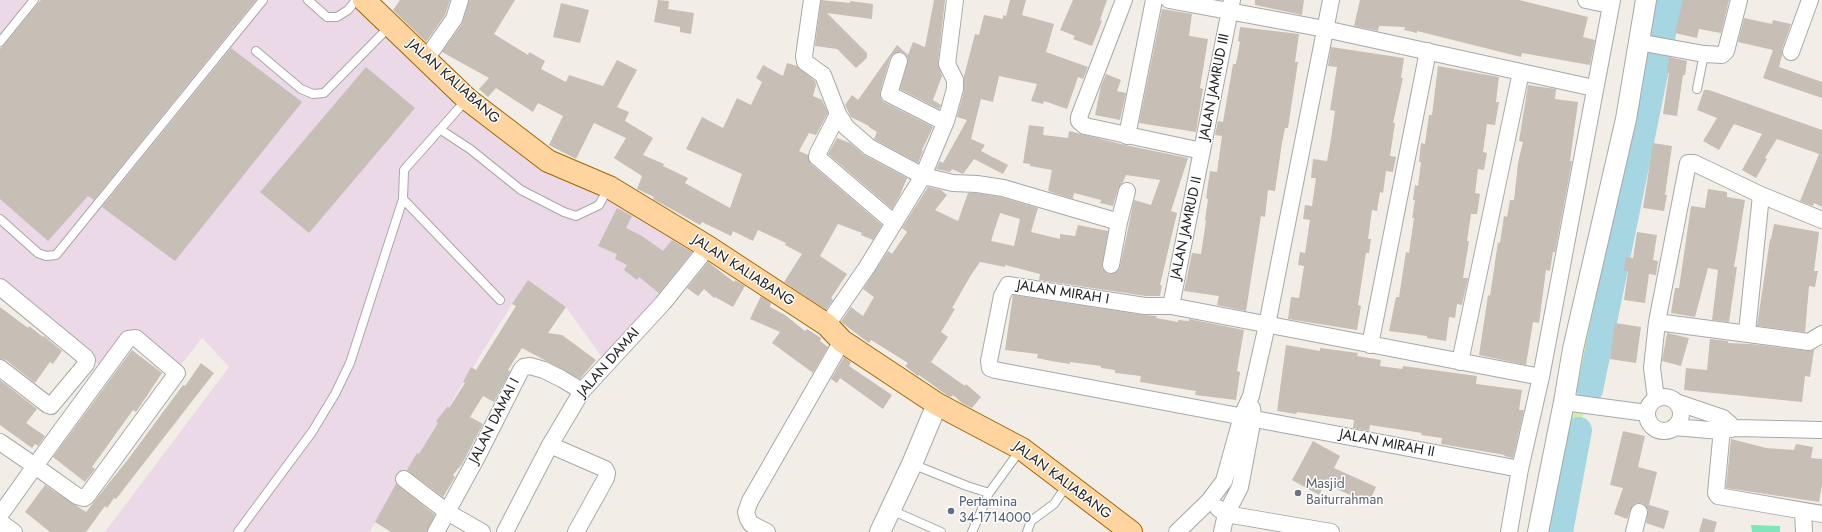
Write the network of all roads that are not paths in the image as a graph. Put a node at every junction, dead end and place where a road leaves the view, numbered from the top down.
1 (34, 0) edge
2 (263, 0) edge
3 (308, 0) edge
4 (356, 0) edge
5 (364, 0) edge
6 (460, 0) edge
7 (812, 0) edge
8 (955, 0) edge
9 (1124, 0) edge
10 (1154, 0) edge
11 (1169, 0) edge
12 (1331, 0) edge
13 (1586, 0) edge
14 (1646, 0) edge
15 (1739, 0) edge
16 (1810, 0) edge
17 (1611, 3) edge
18 (1231, 6) edge
19 (390, 26) junction
20 (1325, 28) junction
21 (0, 42) edge
22 (1642, 43) junction
23 (256, 51) dead end
24 (1428, 52) junction
25 (1791, 52) dead end
26 (1704, 54) junction
27 (426, 59) junction
28 (899, 61) dead end
29 (1521, 72) junction
30 (1594, 88) junction
31 (1697, 89) dead end
32 (467, 99) junction
33 (838, 114) junction
34 (946, 121) junction
35 (441, 130) junction
36 (1127, 136) junction
37 (1202, 151) junction
38 (923, 176) junction
39 (608, 187) junction
40 (1127, 190) dead end
41 (1761, 195) junction
42 (403, 199) junction
43 (0, 219) edge
44 (1822, 220) edge
45 (1119, 222) junction
46 (894, 223) junction
47 (708, 247) junction
48 (1111, 265) dead end
49 (0, 287) edge
50 (500, 300) dead end
51 (1171, 306) junction
52 (1657, 322) junction
53 (827, 325) junction
54 (1268, 325) junction
55 (1747, 332) junction
56 (1822, 334) edge
57 (842, 341) junction
58 (1370, 345) junction
59 (1460, 362) junction
60 (0, 368) edge
61 (1541, 377) junction
62 (582, 391) junction
63 (1656, 399) junction
64 (1570, 402) junction
65 (1676, 402) junction
66 (937, 404) junction
67 (1647, 413) junction
68 (1248, 417) junction
69 (1726, 426) junction
70 (1674, 427) junction
71 (1822, 430) edge
72 (0, 442) edge
73 (550, 445) junction
74 (1022, 449) junction
75 (912, 464) junction
76 (35, 466) junction
77 (1520, 469) junction
78 (404, 479) dead end
79 (1067, 485) junction
80 (989, 493) junction
81 (1209, 501) junction
82 (891, 510) junction
83 (1803, 511) junction
84 (447, 512) junction
85 (1639, 512) dead end
86 (1226, 514) junction
87 (1822, 514) edge
88 (0, 515) edge
89 (0, 522) edge
90 (14, 532) edge
91 (238, 532) edge
92 (436, 532) edge
93 (482, 532) edge
94 (505, 532) edge
95 (576, 532) edge
96 (766, 532) edge
97 (880, 532) edge
98 (941, 532) edge
99 (972, 532) edge
100 (1027, 532) edge
101 (1130, 532) edge
102 (1178, 532) edge
103 (1222, 532) edge
104 (1331, 532) edge
105 (1509, 532) edge
106 (1538, 532) edge
107 (1634, 532) edge
108 (1804, 532) edge

1 - 21 lane
2 - 43 lane
3 - 4 lane
5 - 19 main road, JALAN KALIABANG
6 - 27 street
7 - 33 street
8 - 34 street
9 - 36 street, JALAN JAMRUD III
10 - 36 street
11 - 18 street
12 - 20 street
13 - 17 street
14 - 22 street
15 - 26 street
16 - 25 street
17 - 30 street
18 - 20 street
18 - 37 street, JALAN JAMRUD III
19 - 23 lane
19 - 27 main road, JALAN KALIABANG
20 - 24 street
20 - 54 street
22 - 26 street
22 - 64 street
24 - 29 street
24 - 58 street
26 - 31 lane
27 - 32 main road, JALAN KALIABANG
28 - 34 street
29 - 30 street
29 - 59 street
30 - 61 street
32 - 35 lane
32 - 39 main road, JALAN KALIABANG
33 - 38 street
33 - 46 street
34 - 38 street
35 - 39 lane
35 - 42 lane
36 - 37 street, JALAN JAMRUD III
37 - 51 street, JALAN JAMRUD II
38 - 45 street
38 - 46 street
39 - 47 main road, JALAN KALIABANG
40 - 45 street
41 - 44 street
41 - 52 street
41 - 55 street
42 - 50 lane
42 - 91 lane
45 - 48 street
46 - 53 street
47 - 53 main road, JALAN KALIABANG
47 - 62 street, JALAN DAMAI
49 - 60 street
51 - 54 street, JALAN MIRAH I
51 - 68 street, JALAN MIRAH I
52 - 55 street
52 - 63 street
53 - 57 main road, JALAN KALIABANG
54 - 58 street, JALAN MIRAH I
54 - 68 street
55 - 56 street
57 - 66 main road, JALAN KALIABANG
57 - 96 street
58 - 59 street, JALAN MIRAH I
59 - 61 street, JALAN MIRAH I
61 - 77 street
62 - 73 street, JALAN DAMAI
62 - 84 street, JALAN DAMAI I
63 - 65 street
63 - 67 street
64 - 67 street
64 - 106 street
65 - 69 street
65 - 70 street
66 - 74 main road, JALAN KALIABANG
66 - 75 street
67 - 70 street
68 - 77 street, JALAN MIRAH II
68 - 81 street
68 - 86 street
69 - 70 street
69 - 71 street
69 - 83 street
72 - 76 street
73 - 94 street, JALAN DAMAI
73 - 95 street
74 - 79 main road, JALAN KALIABANG
74 - 80 lane
75 - 80 lane
75 - 82 street
76 - 76 street
76 - 88 street
77 - 105 street
78 - 84 street
79 - 100 lane
79 - 101 main road, JALAN KALIABANG
80 - 99 lane
81 - 86 street
81 - 102 street
82 - 97 street
82 - 98 lane
83 - 87 street
83 - 108 street
84 - 92 street, JALAN DAMAI I
84 - 93 street
85 - 107 street
86 - 103 street
86 - 104 street
89 - 90 street

